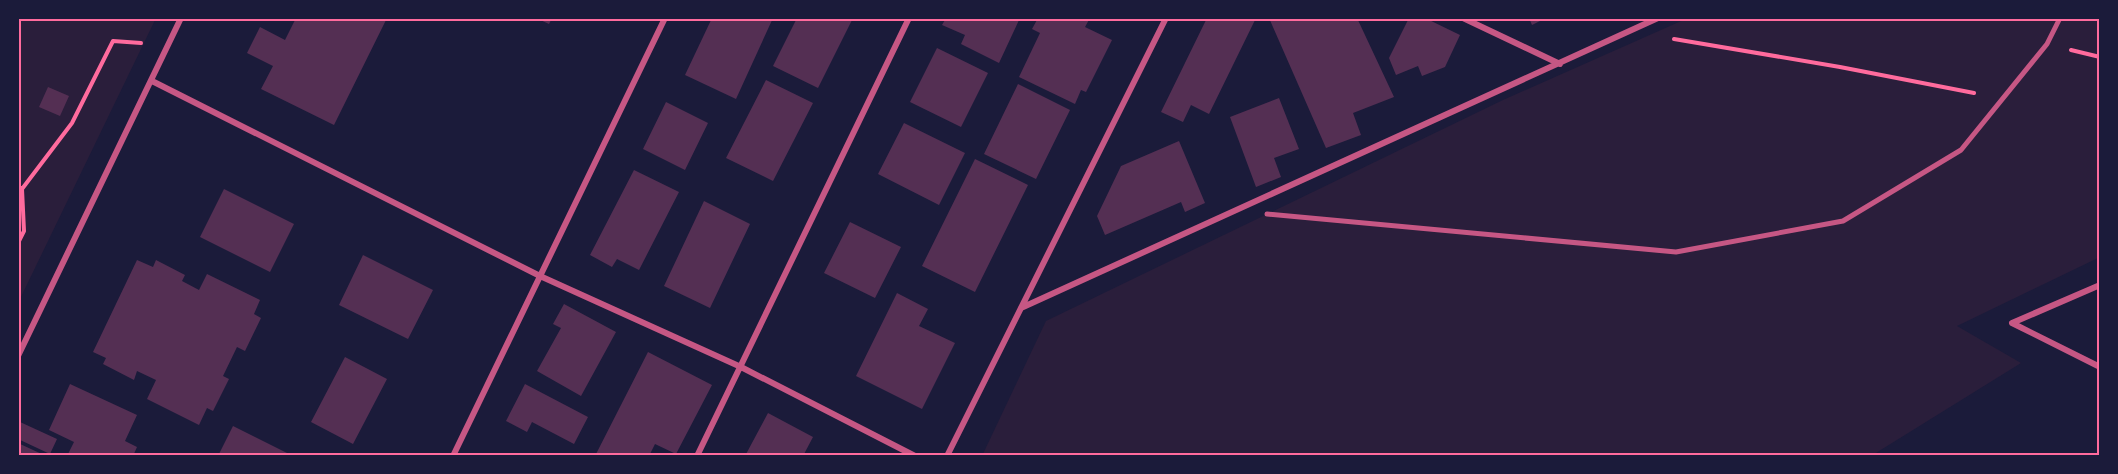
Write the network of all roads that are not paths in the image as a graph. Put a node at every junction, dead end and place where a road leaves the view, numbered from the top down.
1 (181, 18) edge
2 (665, 18) edge
3 (909, 18) edge
4 (1166, 18) edge
5 (1463, 18) edge
6 (1658, 18) edge
7 (2060, 18) edge
8 (1560, 64) junction
9 (152, 81) junction
10 (1267, 214) dead end
11 (540, 276) junction
12 (2100, 285) edge
13 (1021, 308) junction
14 (18, 356) edge
15 (741, 367) junction
16 (2100, 367) edge
17 (453, 456) edge
18 (697, 456) edge
19 (915, 456) edge
20 (947, 456) edge

1 - 9 street
2 - 11 street
3 - 15 street
4 - 13 street
5 - 8 street
6 - 8 street
7 - 10 street
8 - 13 street
9 - 11 street
9 - 14 street
11 - 15 street
11 - 17 street
12 - 16 street
13 - 20 street
15 - 18 street
15 - 19 street

